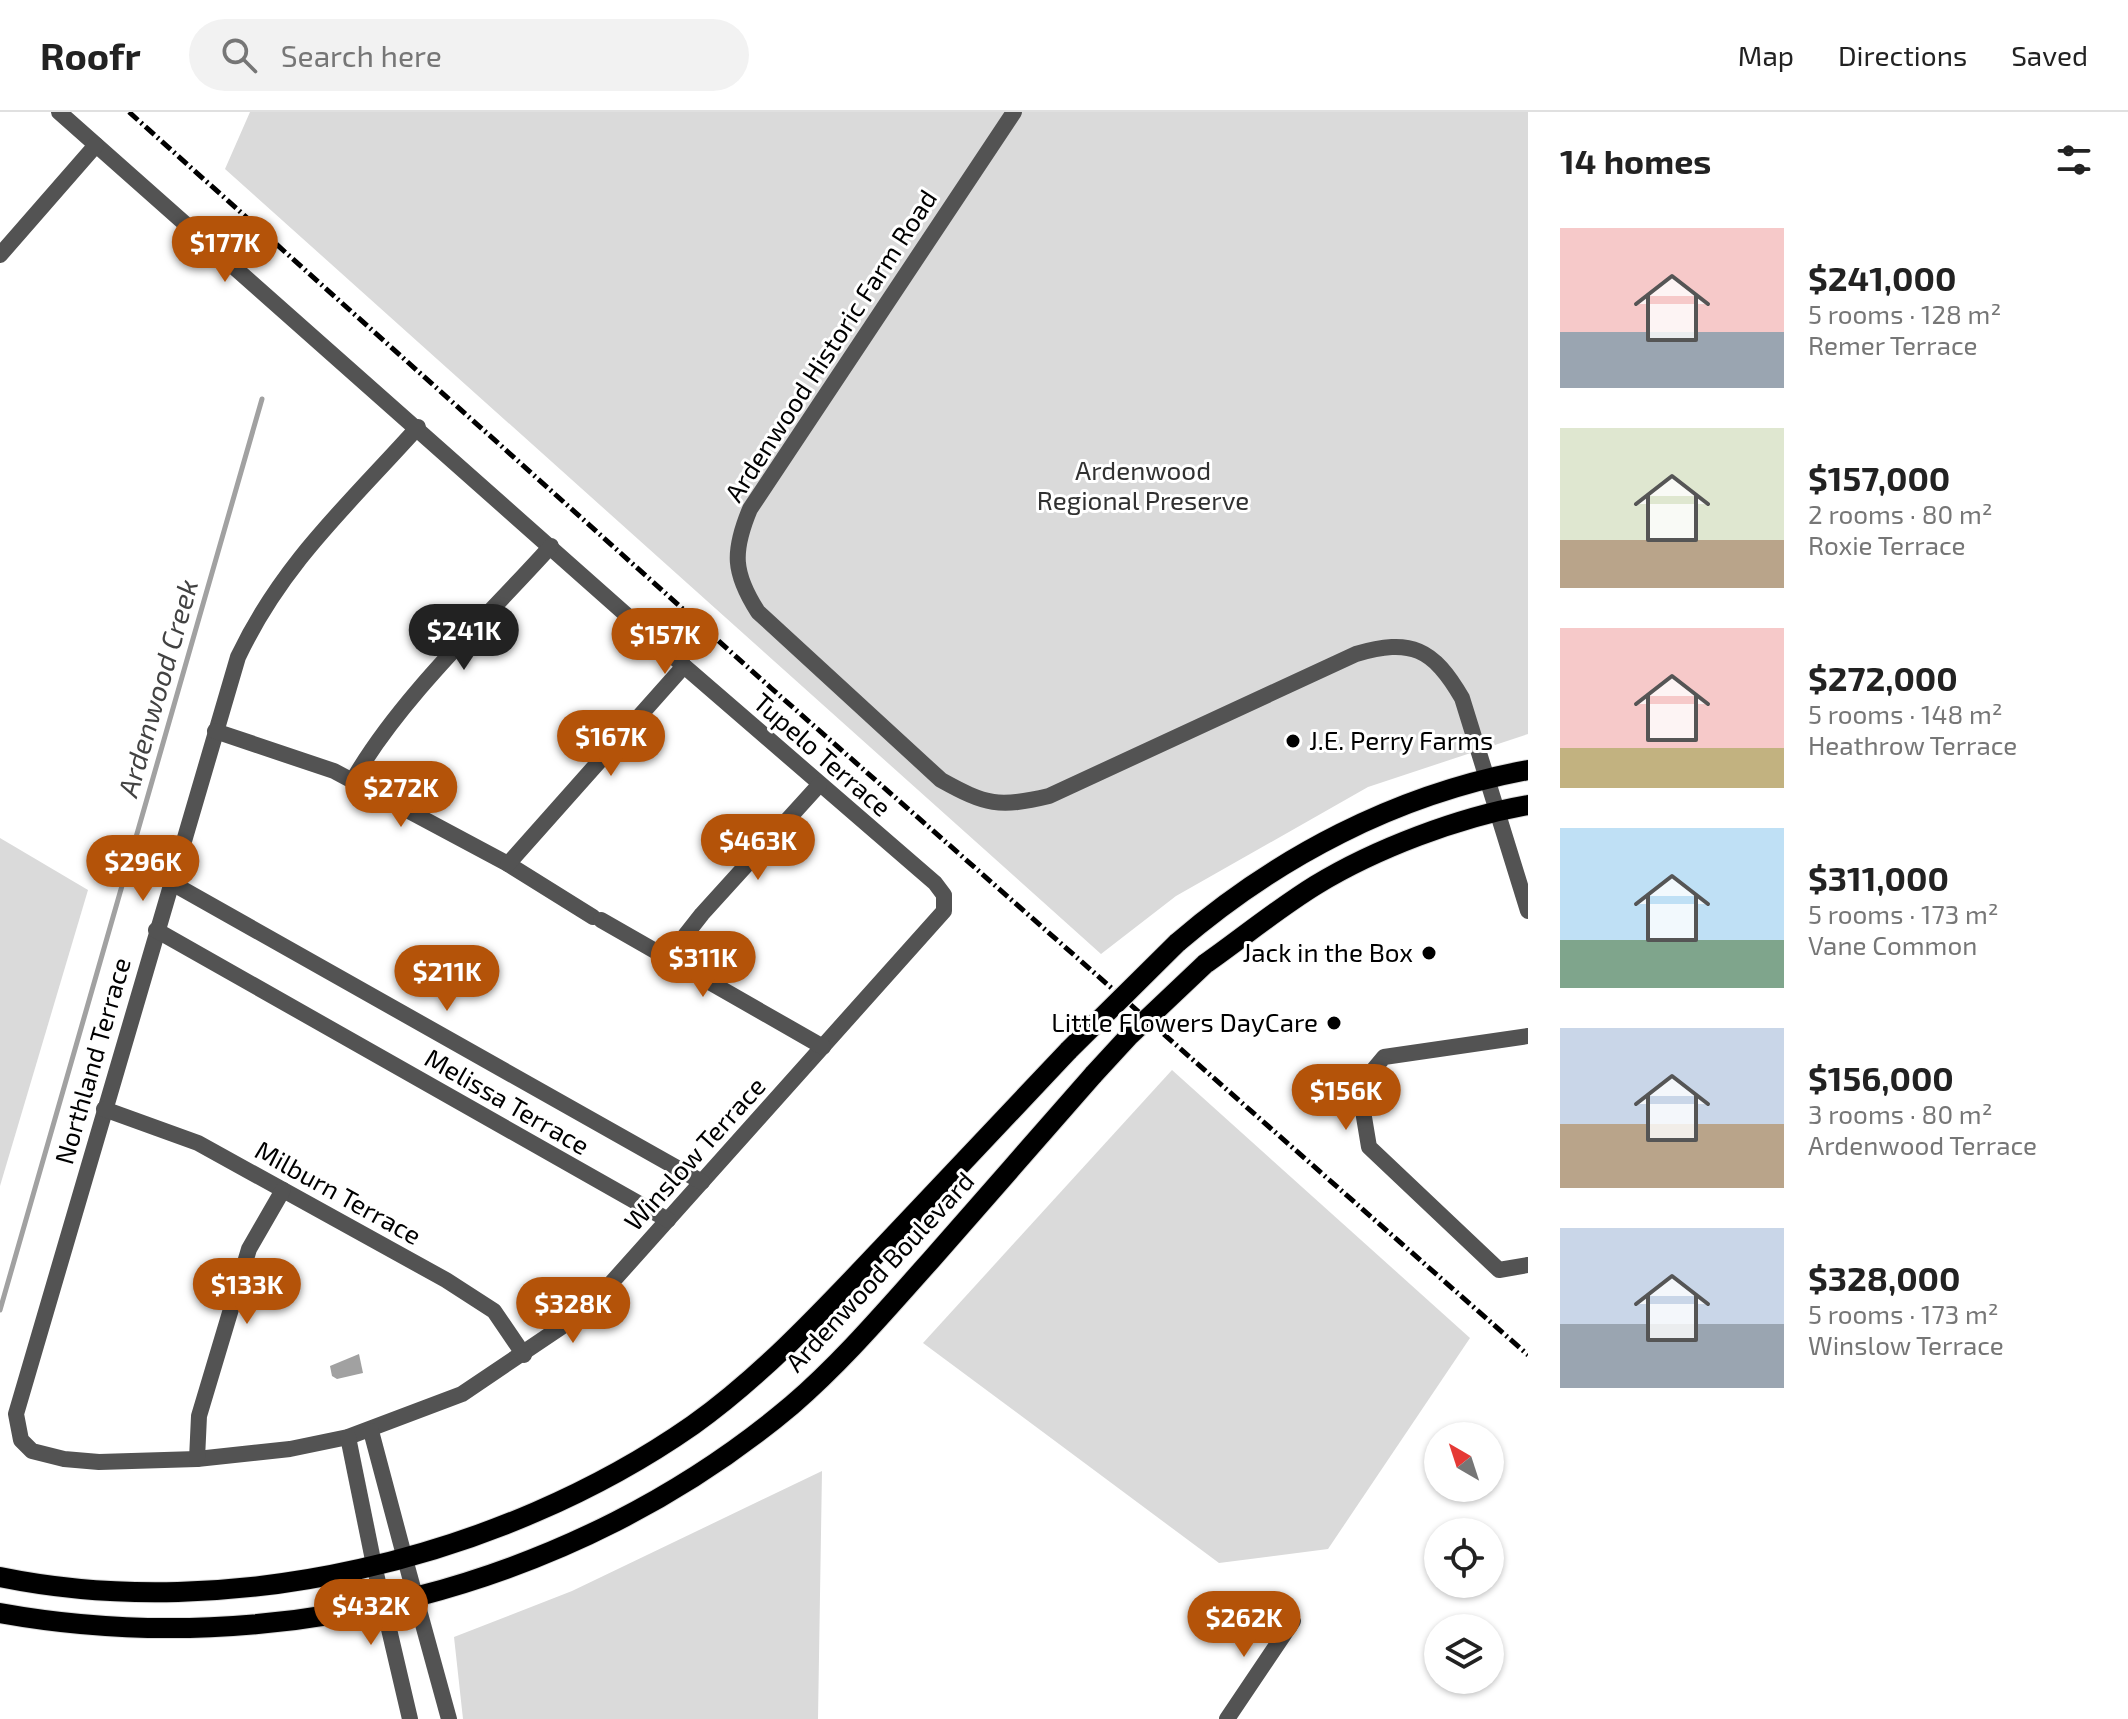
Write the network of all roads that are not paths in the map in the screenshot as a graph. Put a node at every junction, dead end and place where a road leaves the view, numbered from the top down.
1 (59, 112) edge
2 (1014, 112) edge
3 (96, 145) junction
4 (0, 255) edge
5 (418, 427) junction
6 (551, 546) junction
7 (684, 666) junction
8 (215, 731) junction
9 (1528, 770) edge
10 (1487, 778) junction
11 (353, 780) junction
12 (819, 785) junction
13 (1528, 805) edge
14 (1495, 811) junction
15 (508, 864) junction
16 (170, 882) junction
17 (944, 895) joint
18 (1528, 911) edge
19 (156, 930) junction
20 (669, 956) junction
21 (1528, 1036) edge
22 (823, 1047) junction
23 (104, 1109) junction
24 (702, 1182) junction
25 (283, 1190) junction
26 (668, 1220) junction
27 (1528, 1265) edge
28 (524, 1355) junction
29 (371, 1431) junction
30 (348, 1437) junction
31 (21, 1440) joint
32 (197, 1459) junction
33 (405, 1559) junction
34 (374, 1565) junction
35 (0, 1577) edge
36 (416, 1597) junction
37 (382, 1608) junction
38 (0, 1613) edge
39 (1293, 1621) dead end
40 (410, 1719) edge
41 (449, 1719) edge
42 (1227, 1719) edge

1 - 3 street, Tupelo Terrace
2 - 10 street, Ardenwood Historic Farm Road
3 - 4 street
3 - 5 street, Tupelo Terrace
5 - 6 street, Tupelo Terrace
5 - 8 street, Northland Terrace
6 - 7 street, Tupelo Terrace
6 - 11 street
7 - 12 street, Tupelo Terrace
7 - 15 street
8 - 11 street
8 - 16 street, Northland Terrace
9 - 10 main road, Ardenwood Boulevard
10 - 14 street, Ardenwood Historic Farm Road
10 - 33 main road, Ardenwood Boulevard, bridge
11 - 15 street
12 - 17 street, Tupelo Terrace
12 - 20 street
13 - 14 main road, Ardenwood Boulevard
14 - 18 street, Ardenwood Historic Farm Road
14 - 36 main road, Ardenwood Boulevard, bridge
15 - 20 street
16 - 19 street, Northland Terrace
16 - 24 street
17 - 22 street, Winslow Terrace
19 - 23 street, Northland Terrace
19 - 26 street, Melissa Terrace
20 - 22 street
21 - 27 street
22 - 24 street, Winslow Terrace
23 - 25 street, Milburn Terrace
23 - 31 street, Northland Terrace
24 - 26 street, Winslow Terrace
25 - 28 street, Milburn Terrace
25 - 32 street
26 - 28 street, Winslow Terrace
28 - 29 street, Winslow Terrace
29 - 30 street, Winslow Terrace
29 - 33 street
30 - 32 street, Winslow Terrace
30 - 34 street
31 - 32 street, Winslow Terrace
33 - 34 main road, Ardenwood Boulevard
33 - 36 street
34 - 35 main road, Ardenwood Boulevard
34 - 37 street
36 - 37 main road, Ardenwood Boulevard
36 - 41 street
37 - 38 main road, Ardenwood Boulevard
37 - 40 street
39 - 42 street

